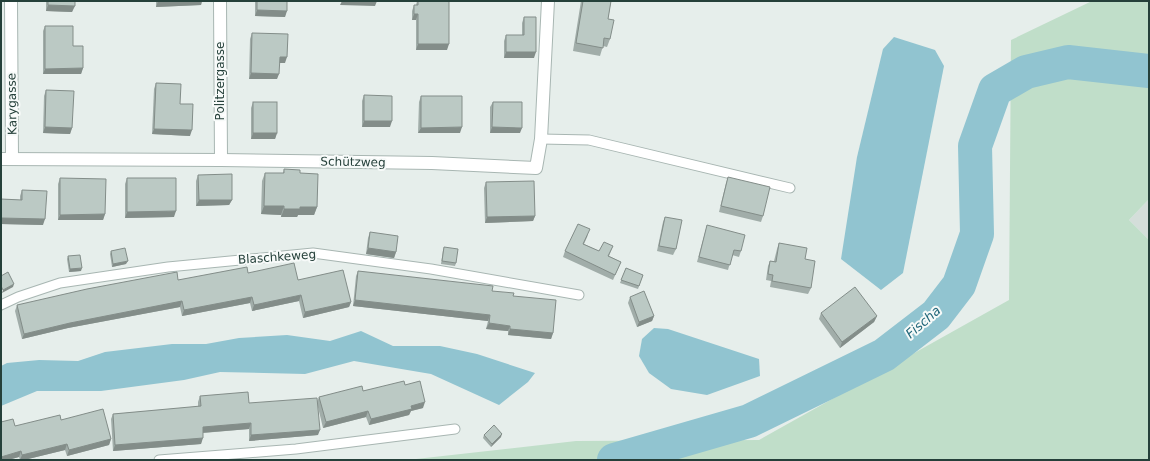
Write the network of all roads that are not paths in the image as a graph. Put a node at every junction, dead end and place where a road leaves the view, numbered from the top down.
1 (11, 1) edge
2 (220, 1) edge
3 (548, 1) edge
4 (541, 139) junction
5 (7, 159) edge
6 (221, 160) junction
7 (790, 188) dead end
8 (579, 295) dead end
9 (1, 305) edge
10 (455, 429) dead end
11 (159, 460) edge

1 - 5 street, Karygasse
2 - 6 street, Politzergasse
3 - 4 street, Schützweg
4 - 6 street, Schützweg
4 - 7 lane
5 - 6 street, Schützweg
8 - 9 lane, Blaschkeweg
10 - 11 lane

